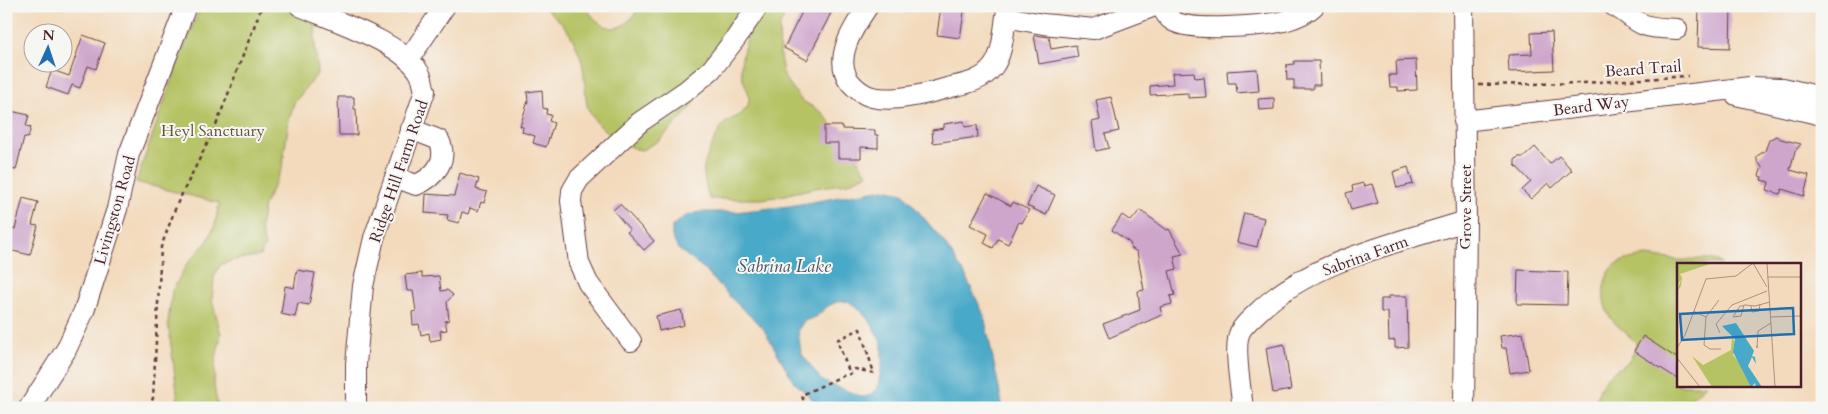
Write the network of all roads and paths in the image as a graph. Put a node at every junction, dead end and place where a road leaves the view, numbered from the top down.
1 (186, 6) edge
2 (262, 6) edge
3 (300, 6) edge
4 (445, 6) edge
5 (758, 6) edge
6 (868, 6) edge
7 (1155, 6) edge
8 (1162, 6) edge
9 (1314, 6) edge
10 (1462, 6) edge
11 (1614, 6) edge
12 (1007, 12) edge
13 (1678, 29) dead end
14 (408, 60) junction
15 (1689, 76) dead end
16 (1465, 86) junction
17 (1718, 90) junction
18 (1822, 97) edge
19 (1822, 115) edge
20 (1464, 121) junction
21 (411, 129) junction
22 (395, 177) junction
23 (1466, 221) junction
24 (631, 341) dead end
25 (850, 374) junction
26 (29, 408) edge
27 (149, 408) edge
28 (356, 408) edge
29 (805, 408) edge
30 (1243, 408) edge
31 (1464, 408) edge

1 - 26 street, Livingston Road
2 - 27 path
3 - 14 street, Ridge Hill Farm Road
4 - 14 street
5 - 24 street
6 - 12 street
7 - 12 street
8 - 9 street
10 - 16 street, Grove Street
11 - 13 street
14 - 21 street, Ridge Hill Farm Road
15 - 16 path, Beard Trail
16 - 20 street, Grove Street
17 - 18 street, Beard Way
17 - 19 street, Beard Way
17 - 20 street, Beard Way
20 - 23 street, Grove Street
21 - 22 street, Ridge Hill Farm Road
21 - 22 street
22 - 28 street, Ridge Hill Farm Road
23 - 30 street, Sabrina Farm
23 - 31 street, Grove Street
25 - 25 path
25 - 29 path

